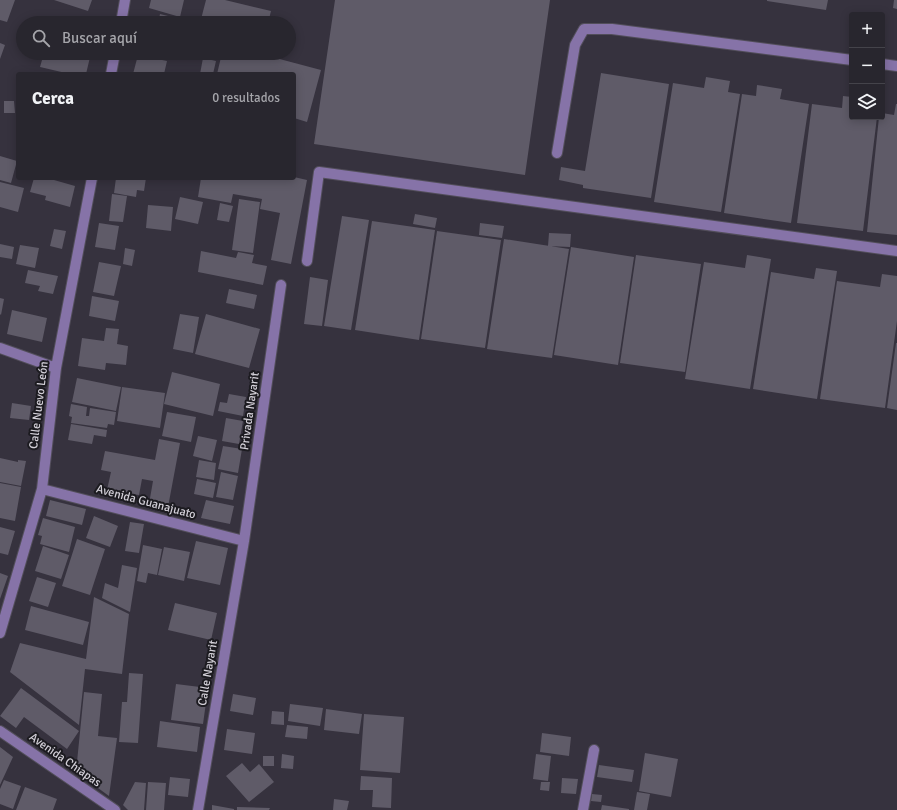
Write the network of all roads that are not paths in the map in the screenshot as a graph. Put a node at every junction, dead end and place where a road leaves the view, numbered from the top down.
1 (125, 0) edge
2 (122, 16) edge
3 (114, 60) edge
4 (849, 60) edge
5 (885, 64) edge
6 (897, 66) edge
7 (111, 72) edge
8 (557, 153) dead end
9 (92, 180) edge
10 (897, 251) edge
11 (307, 261) dead end
12 (281, 285) dead end
13 (0, 348) edge
14 (56, 368) junction
15 (42, 489) junction
16 (244, 541) junction
17 (0, 633) edge
18 (0, 731) edge
19 (594, 750) dead end
20 (114, 810) edge
21 (198, 810) edge
22 (583, 810) edge

1 - 2 street
3 - 7 street
4 - 8 street
5 - 6 street
9 - 14 street, Calle Nuevo León
10 - 11 street
12 - 16 street, Privada Nayarit
13 - 14 street
14 - 15 street, Calle Nuevo León
15 - 16 street, Avenida Guanajuato
15 - 17 street, Calle Nuevo León
16 - 21 street, Calle Nayarit
18 - 20 street, Avenida Chiapas
19 - 22 street

